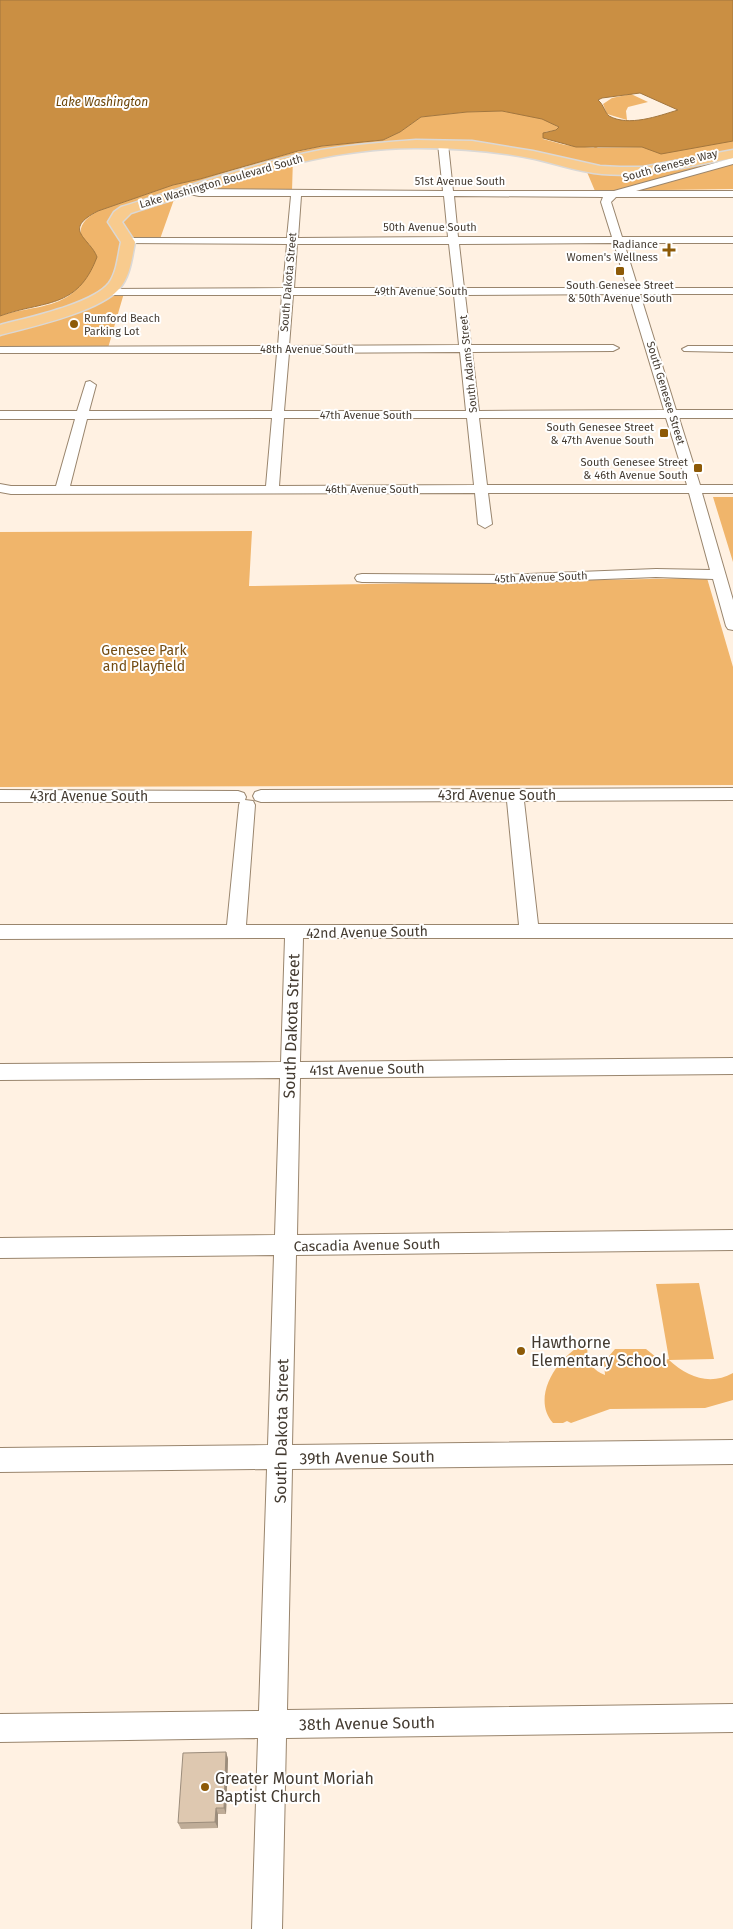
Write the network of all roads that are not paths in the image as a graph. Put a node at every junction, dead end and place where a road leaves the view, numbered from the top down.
1 (443, 144) junction
2 (733, 154) edge
3 (733, 161) edge
4 (188, 190) junction
5 (296, 194) junction
6 (450, 194) junction
7 (614, 194) junction
8 (733, 194) edge
9 (291, 240) junction
10 (455, 240) junction
11 (618, 240) junction
12 (733, 240) edge
13 (128, 241) junction
14 (460, 291) junction
15 (634, 291) junction
16 (733, 291) edge
17 (110, 292) junction
18 (287, 292) junction
19 (0, 330) edge
20 (613, 348) dead end
21 (282, 349) junction
22 (466, 349) junction
23 (688, 349) dead end
24 (733, 349) edge
25 (0, 350) edge
26 (90, 385) dead end
27 (474, 414) junction
28 (672, 414) junction
29 (733, 414) edge
30 (0, 415) edge
31 (82, 415) junction
32 (278, 415) junction
33 (272, 489) junction
34 (482, 489) junction
35 (695, 489) junction
36 (733, 489) edge
37 (62, 490) junction
38 (4, 491) edge
39 (485, 524) dead end
40 (719, 575) junction
41 (362, 578) dead end
42 (733, 626) edge
43 (733, 794) edge
44 (516, 795) junction
45 (0, 796) edge
46 (248, 799) junction
47 (529, 930) junction
48 (733, 931) edge
49 (0, 932) edge
50 (236, 932) junction
51 (294, 932) junction
52 (733, 1066) edge
53 (289, 1070) junction
54 (0, 1072) edge
55 (733, 1240) edge
56 (286, 1246) junction
57 (0, 1248) edge
58 (733, 1452) edge
59 (281, 1458) junction
60 (0, 1460) edge
61 (733, 1718) edge
62 (273, 1724) junction
63 (0, 1728) edge
64 (267, 1929) edge

1 - 2 main road, Lake Washington Boulevard South
1 - 4 main road, Lake Washington Boulevard South
1 - 6 street, South Adams Street
3 - 7 street, South Genesee Way
4 - 5 street, 51st Avenue South
4 - 13 main road, Lake Washington Boulevard South
5 - 6 street, 51st Avenue South
5 - 9 street, South Dakota Street
6 - 7 street, 51st Avenue South
6 - 10 street, South Adams Street
7 - 8 street, 51st Avenue South
7 - 11 street, South Genesee Street
9 - 10 street, 50th Avenue South
9 - 13 street, 50th Avenue South
9 - 18 street, South Dakota Street
10 - 11 street, 50th Avenue South
10 - 14 street, South Adams Street
11 - 12 street, 50th Avenue South
11 - 15 street, South Genesee Street
13 - 17 main road
14 - 15 street, 49th Avenue South
14 - 18 street, 49th Avenue South
14 - 22 street, South Adams Street
15 - 16 street, 49th Avenue South
15 - 28 street, South Genesee Street
17 - 18 street, 49th Avenue South
17 - 19 main road
18 - 21 street, South Dakota Street
20 - 22 street, 48th Avenue South
21 - 22 street, 48th Avenue South
21 - 25 street, 48th Avenue South
21 - 32 street, South Dakota Street
22 - 27 street, South Adams Street
23 - 24 street
26 - 31 street
27 - 28 street, 47th Avenue South
27 - 32 street, 47th Avenue South
27 - 34 street, South Adams Street
28 - 29 street, 47th Avenue South
28 - 35 street, South Genesee Street
30 - 31 street, 47th Avenue South
31 - 32 street, 47th Avenue South
31 - 37 street
32 - 33 street, South Dakota Street
33 - 34 street, 46th Avenue South
33 - 37 street, 46th Avenue South
34 - 35 street, 46th Avenue South
34 - 39 street, South Adams Street
35 - 36 street, 46th Avenue South
35 - 40 street, South Genesee Street
37 - 38 street, 46th Avenue South
40 - 41 street, 45th Avenue South
40 - 42 street, South Genesee Street
43 - 44 street, 43rd Avenue South
44 - 46 street, 43rd Avenue South
44 - 47 street
45 - 46 street, 43rd Avenue South
46 - 50 street
47 - 48 street, 42nd Avenue South
47 - 51 street, 42nd Avenue South
49 - 50 street, 42nd Avenue South
50 - 51 street, 42nd Avenue South
51 - 53 street, South Dakota Street
52 - 53 street, 41st Avenue South
53 - 54 street, 41st Avenue South
53 - 56 street, South Dakota Street
55 - 56 street, Cascadia Avenue South
56 - 57 street, Cascadia Avenue South
56 - 59 street, South Dakota Street
58 - 59 street, 39th Avenue South
59 - 60 street, 39th Avenue South
59 - 62 street, South Dakota Street
61 - 62 street, 38th Avenue South
62 - 63 street, 38th Avenue South
62 - 64 street, South Dakota Street

